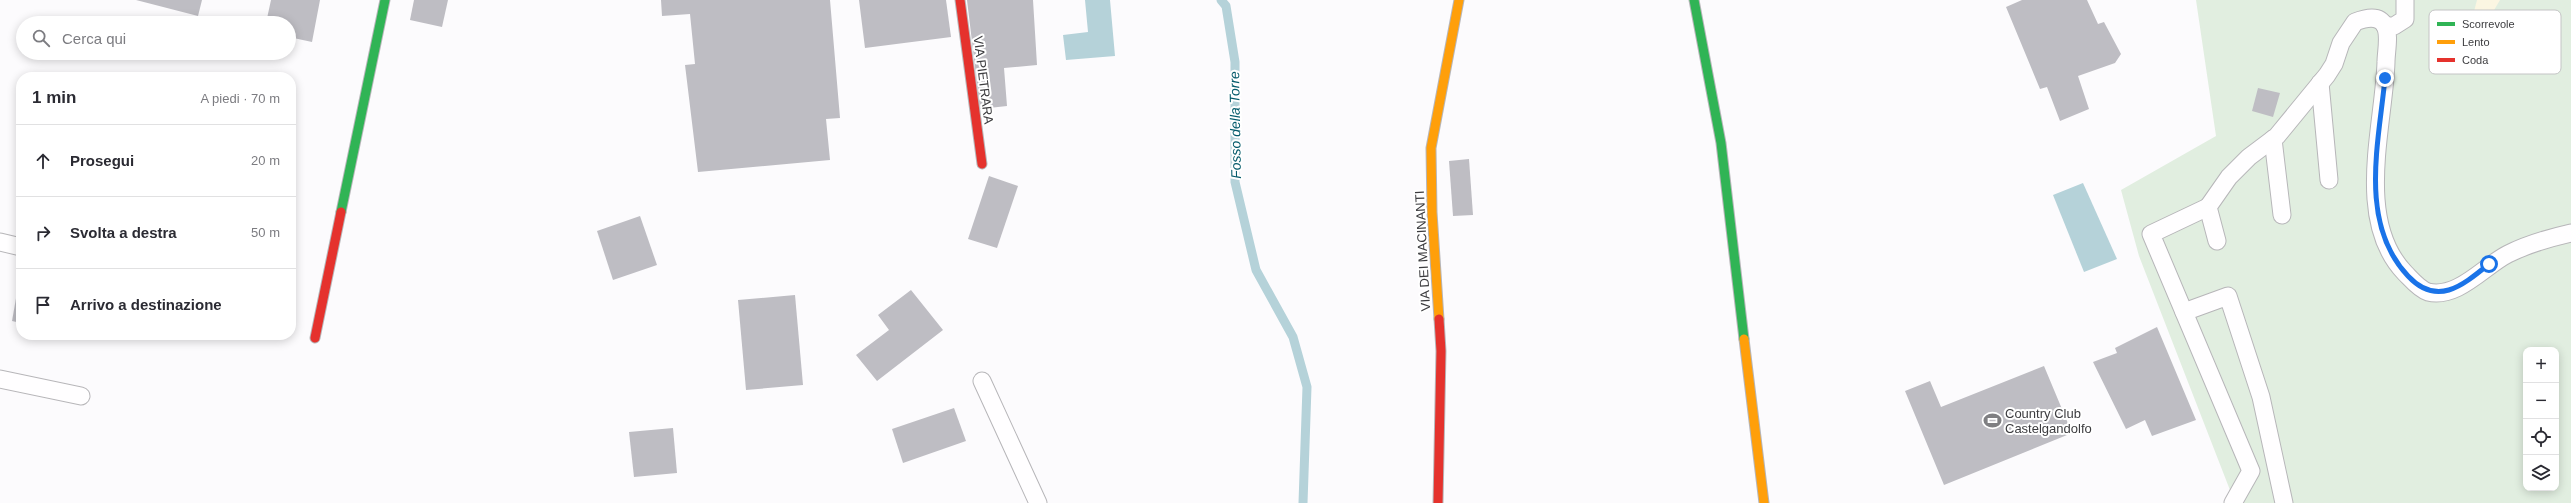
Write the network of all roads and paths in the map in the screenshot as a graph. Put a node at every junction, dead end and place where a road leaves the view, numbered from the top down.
1 (386, 0) edge
2 (960, 0) edge
3 (1459, 0) edge
4 (1694, 0) edge
5 (2406, 0) edge
6 (2385, 26) junction
7 (2320, 83) junction
8 (2273, 139) junction
9 (982, 164) dead end
10 (2329, 180) dead end
11 (2208, 207) junction
12 (2282, 215) dead end
13 (2571, 233) edge
14 (2217, 241) dead end
15 (0, 242) edge
16 (16, 246) edge
17 (2184, 312) junction
18 (315, 338) dead end
19 (0, 380) edge
20 (982, 381) dead end
21 (81, 396) dead end
22 (1038, 503) edge
23 (1438, 503) edge
24 (1764, 503) edge
25 (2233, 503) edge
26 (2284, 503) edge

1 - 18 street
2 - 9 street, VIA PIETRARA
3 - 23 street, VIA DEI MACINANTI
4 - 24 street
5 - 6 lane
6 - 7 lane
6 - 13 lane
7 - 8 lane
7 - 10 lane
8 - 11 lane
8 - 12 lane
11 - 14 lane
11 - 17 lane
15 - 16 lane
17 - 25 lane
17 - 26 lane
19 - 21 lane
20 - 22 lane

